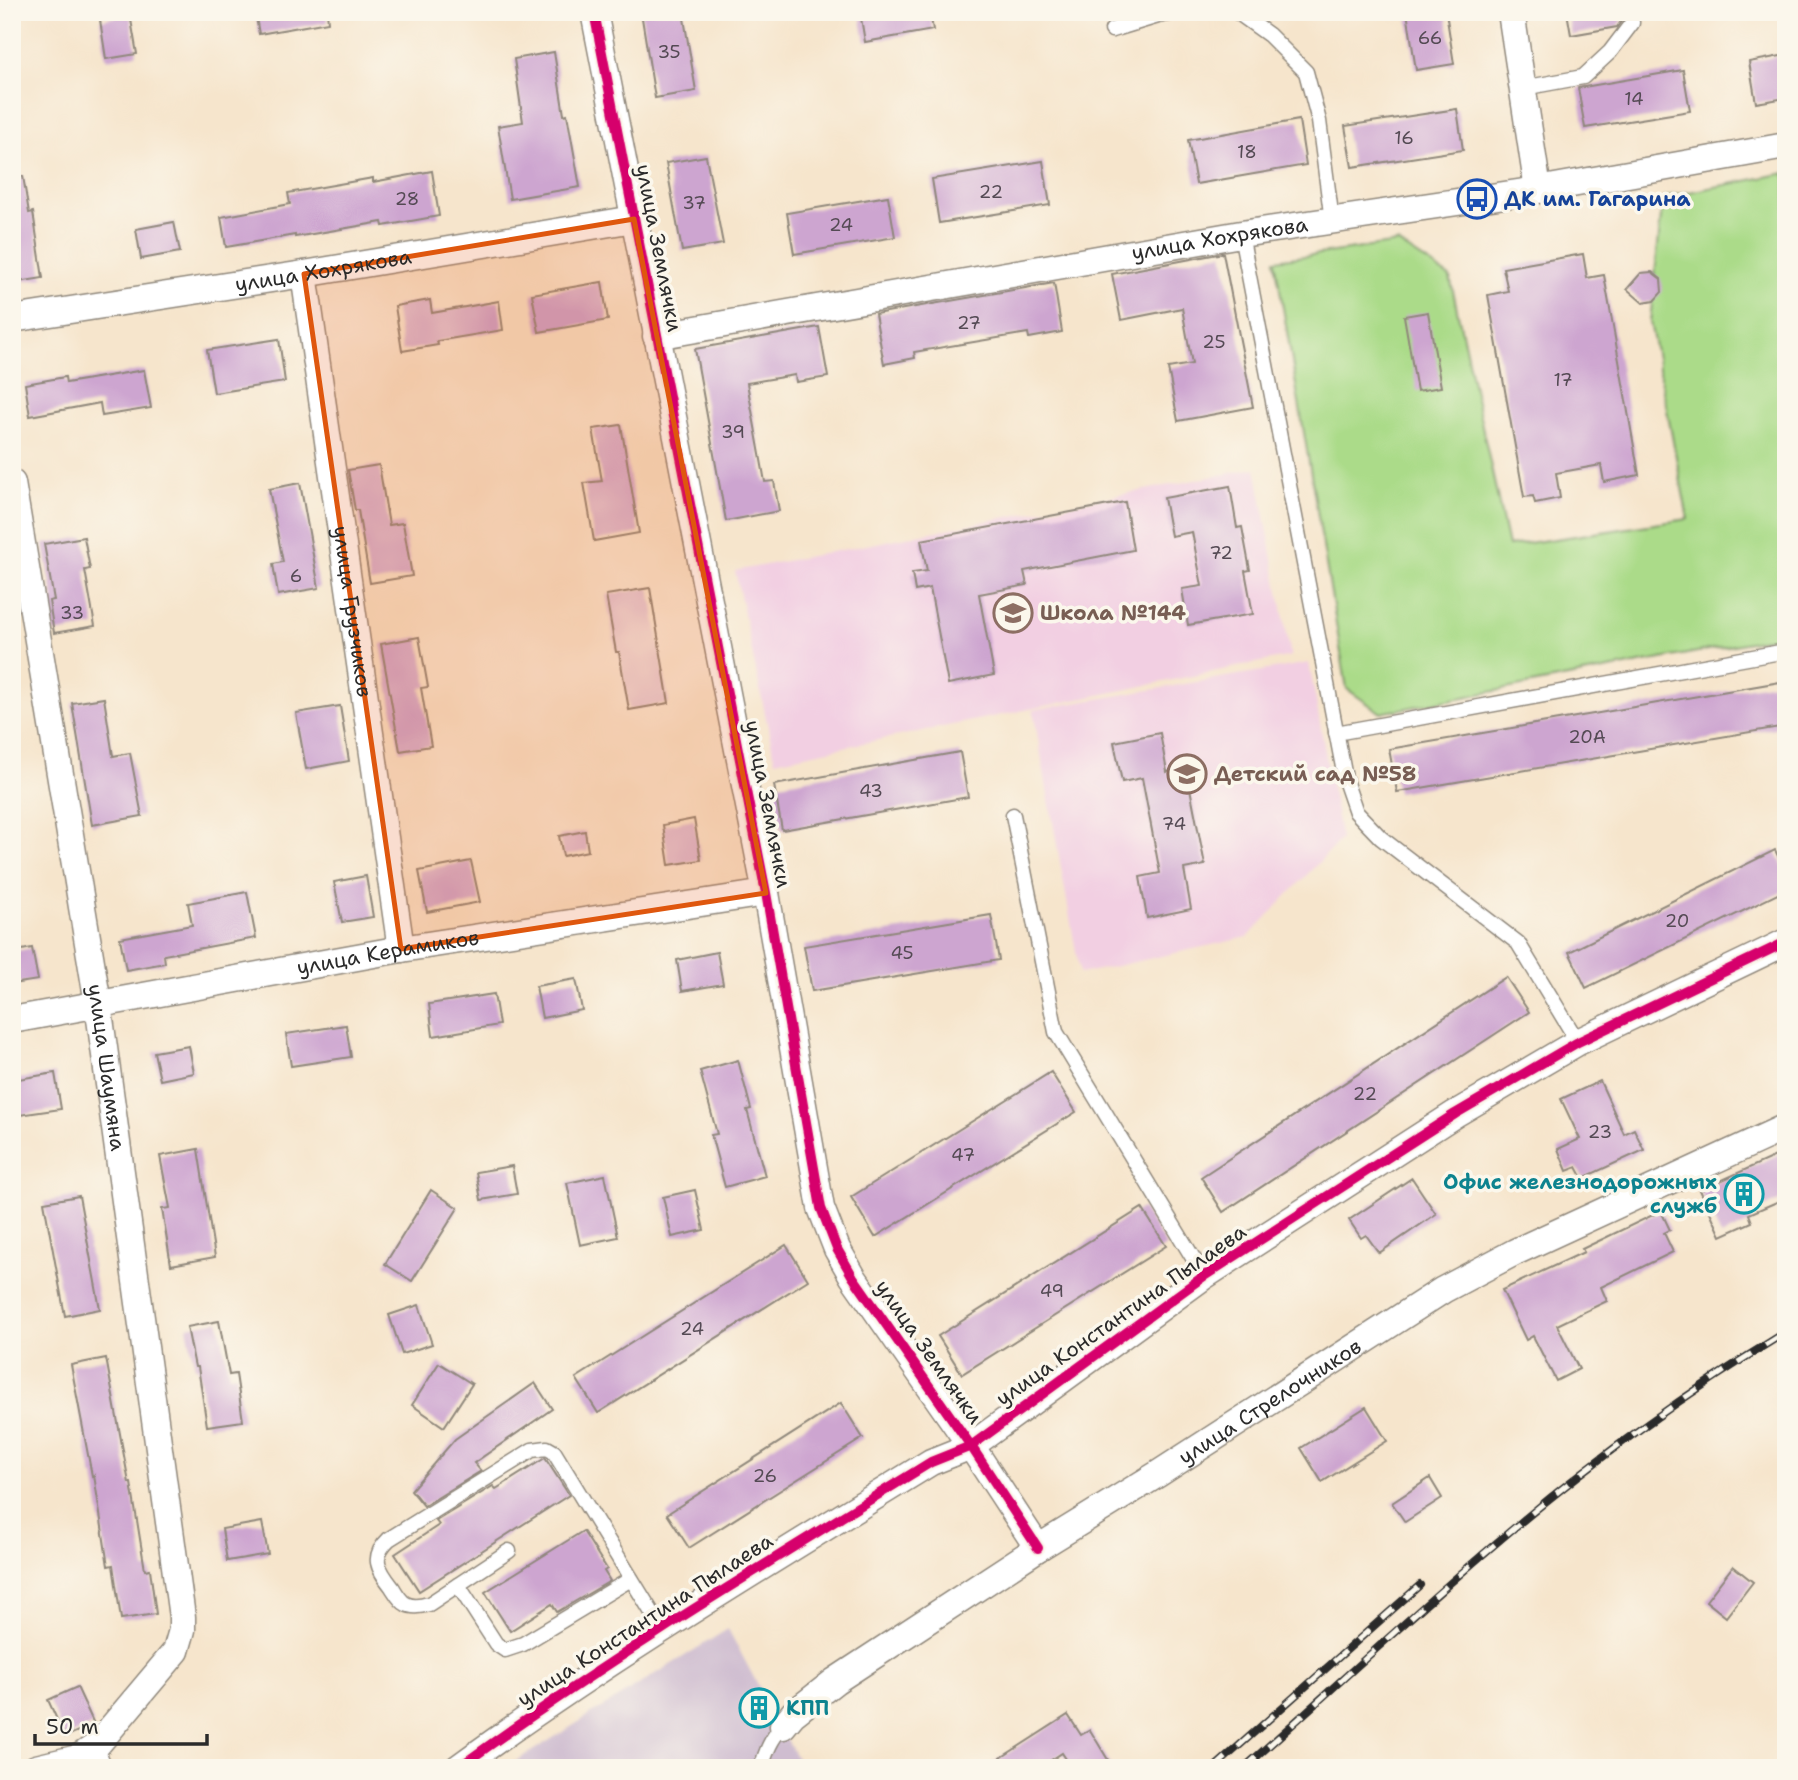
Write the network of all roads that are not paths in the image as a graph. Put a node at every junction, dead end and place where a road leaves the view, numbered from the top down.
1 (594, 12) edge
2 (1180, 12) edge
3 (1237, 12) edge
4 (1511, 12) edge
5 (1631, 12) edge
6 (1112, 30) dead end
7 (1523, 88) junction
8 (1786, 146) edge
9 (1538, 190) junction
10 (634, 219) junction
11 (1332, 221) junction
12 (1241, 234) junction
13 (303, 274) junction
14 (12, 319) edge
15 (656, 336) junction
16 (12, 483) edge
17 (1786, 651) edge
18 (1336, 733) junction
19 (1013, 815) dead end
20 (766, 893) junction
21 (1786, 942) edge
22 (401, 949) junction
23 (98, 1004) junction
24 (12, 1020) edge
25 (1578, 1042) junction
26 (1786, 1127) edge
27 (1203, 1276) junction
28 (971, 1446) junction
29 (1038, 1548) junction
30 (509, 1551) dead end
31 (631, 1579) junction
32 (458, 1585) junction
33 (662, 1629) junction
34 (783, 1726) joint
35 (100, 1757) edge
36 (36, 1768) edge
37 (458, 1768) edge
38 (761, 1768) edge

1 - 10 street, улица Землячки
2 - 6 lane
3 - 11 lane
4 - 7 street
5 - 7 lane
7 - 9 street
8 - 9 street, улица Хохрякова
9 - 11 street, улица Хохрякова
10 - 13 street, улица Хохрякова
10 - 15 street, улица Землячки
11 - 12 street, улица Хохрякова
12 - 15 street, улица Хохрякова
12 - 18 lane
13 - 14 street, улица Хохрякова
13 - 22 street, улица Грузчиков
15 - 20 street, улица Землячки
16 - 23 street, улица Шаумяна
17 - 18 lane
18 - 25 lane
19 - 27 lane
20 - 22 street, улица Керамиков
20 - 28 street, улица Землячки
21 - 25 street, улица Константина Пылаева
22 - 23 street, улица Керамиков
23 - 24 street, улица Керамиков
23 - 35 street, улица Шаумяна
25 - 27 street, улица Константина Пылаева
26 - 29 street, улица Стрелочников
27 - 28 street, улица Константина Пылаева
28 - 29 street, улица Землячки
28 - 33 street, улица Константина Пылаева
29 - 34 street, улица Стрелочников
30 - 32 lane
31 - 32 lane
31 - 32 lane
31 - 33 lane
33 - 37 street, улица Константина Пылаева
34 - 38 lane
35 - 36 street

